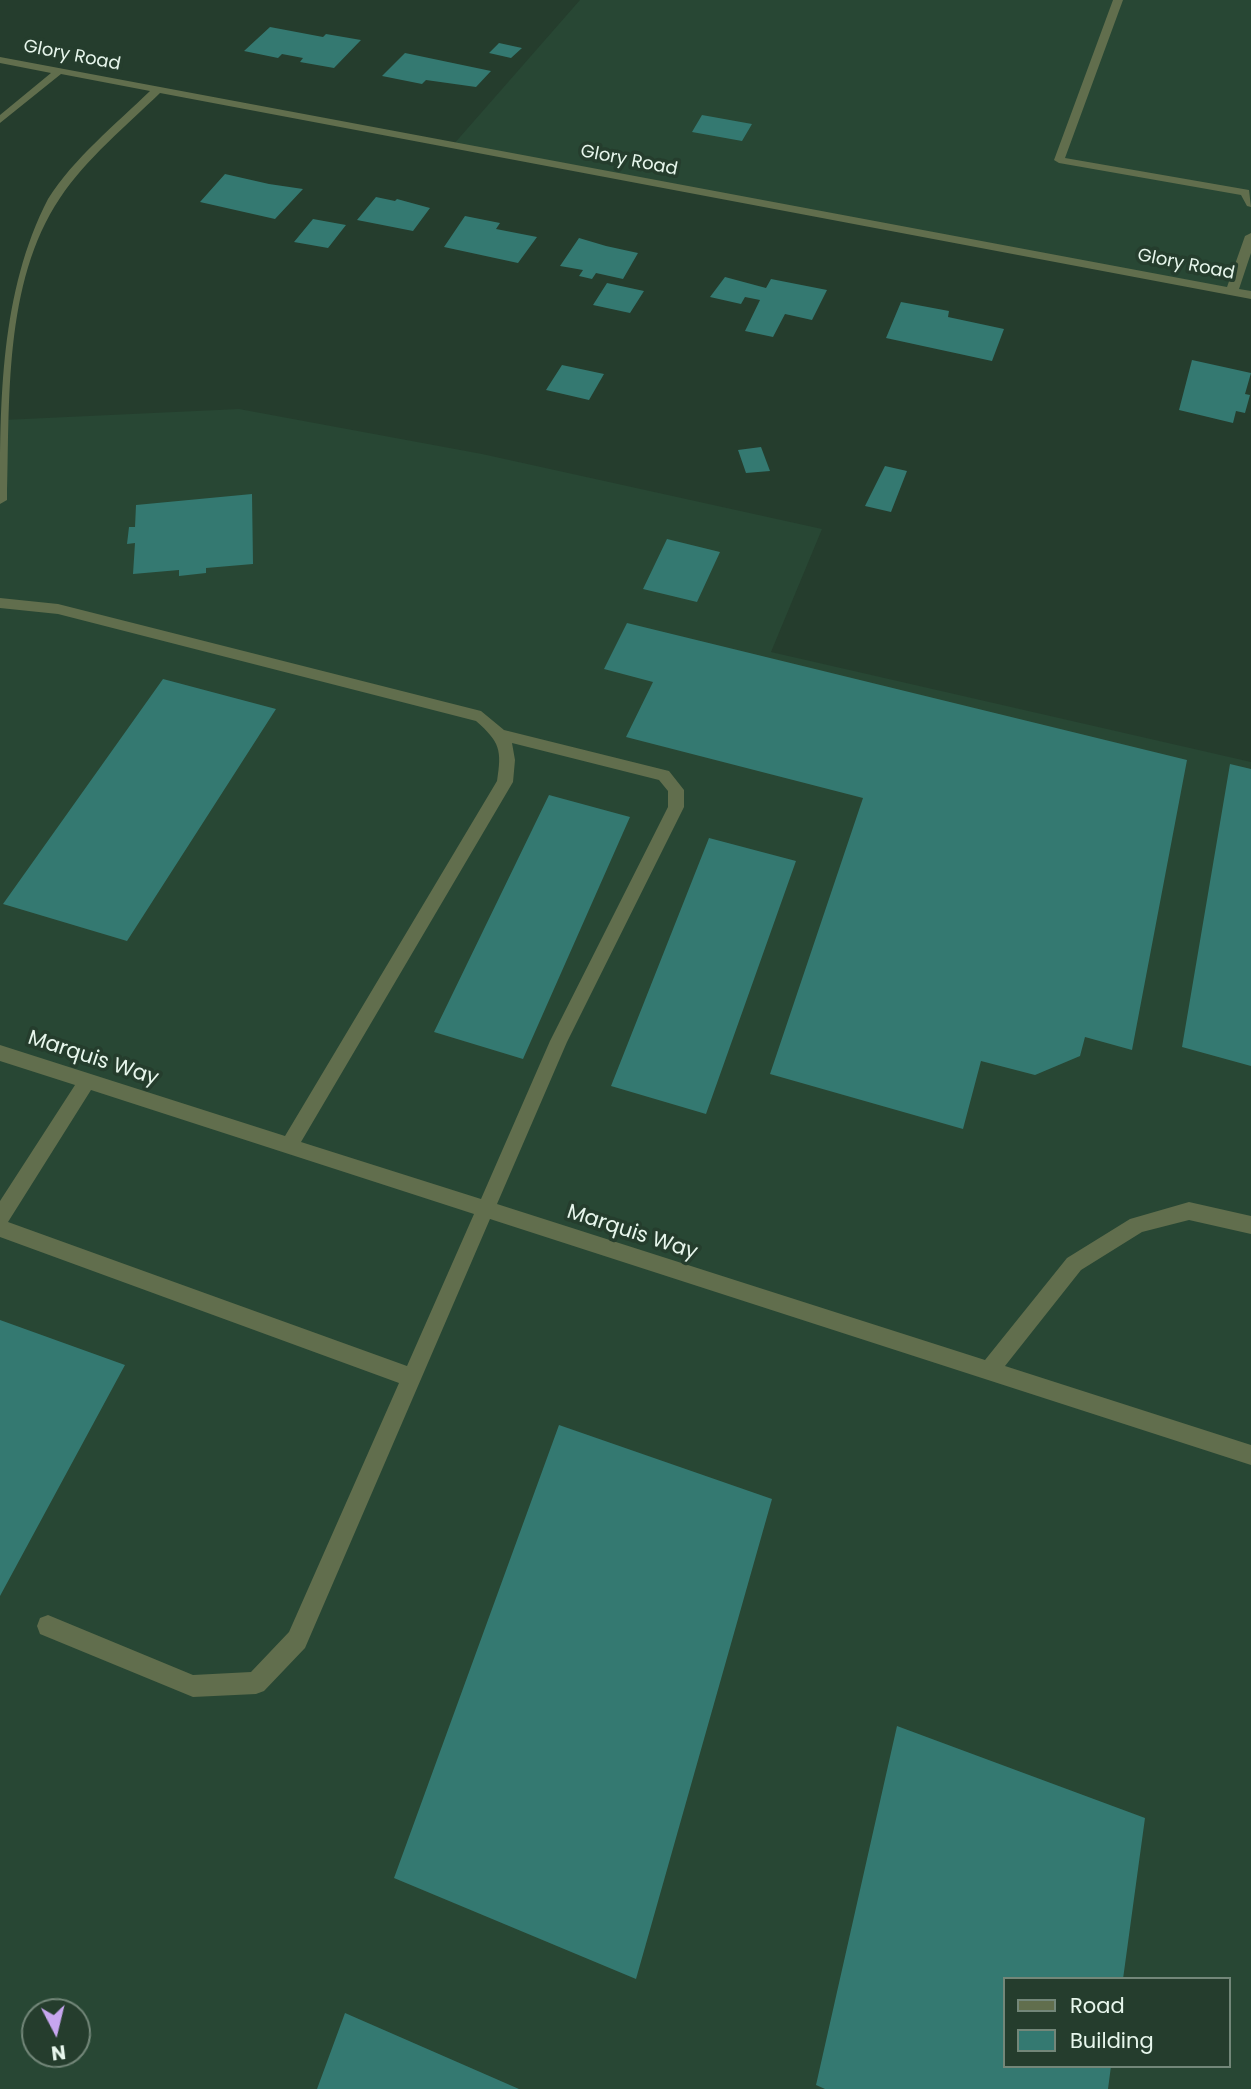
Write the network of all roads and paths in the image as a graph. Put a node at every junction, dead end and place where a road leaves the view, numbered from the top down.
1 (1118, 0) edge
2 (0, 60) edge
3 (59, 71) junction
4 (158, 90) junction
5 (0, 120) edge
6 (1251, 177) edge
7 (1245, 192) junction
8 (1251, 204) edge
9 (1251, 236) edge
10 (1232, 292) junction
11 (1251, 295) edge
12 (0, 500) edge
13 (0, 603) edge
14 (503, 735) junction
15 (0, 1053) edge
16 (87, 1081) junction
17 (289, 1146) junction
18 (486, 1209) junction
19 (0, 1218) edge
20 (1251, 1225) edge
21 (0, 1228) edge
22 (989, 1371) junction
23 (412, 1378) junction
24 (1251, 1455) edge
25 (48, 1626) dead end

1 - 7 street
2 - 3 street, Glory Road
3 - 4 street, Glory Road
3 - 5 street
4 - 10 street, Glory Road
4 - 12 street
6 - 7 street
7 - 8 street
9 - 10 street
10 - 11 street, Glory Road
13 - 14 street
14 - 17 street
14 - 18 street
15 - 16 street, Marquis Way
16 - 17 street, Marquis Way
16 - 19 street
17 - 18 street, Marquis Way
18 - 22 street, Marquis Way
18 - 23 street
20 - 22 street
21 - 23 street
22 - 24 street, Marquis Way
23 - 25 street

